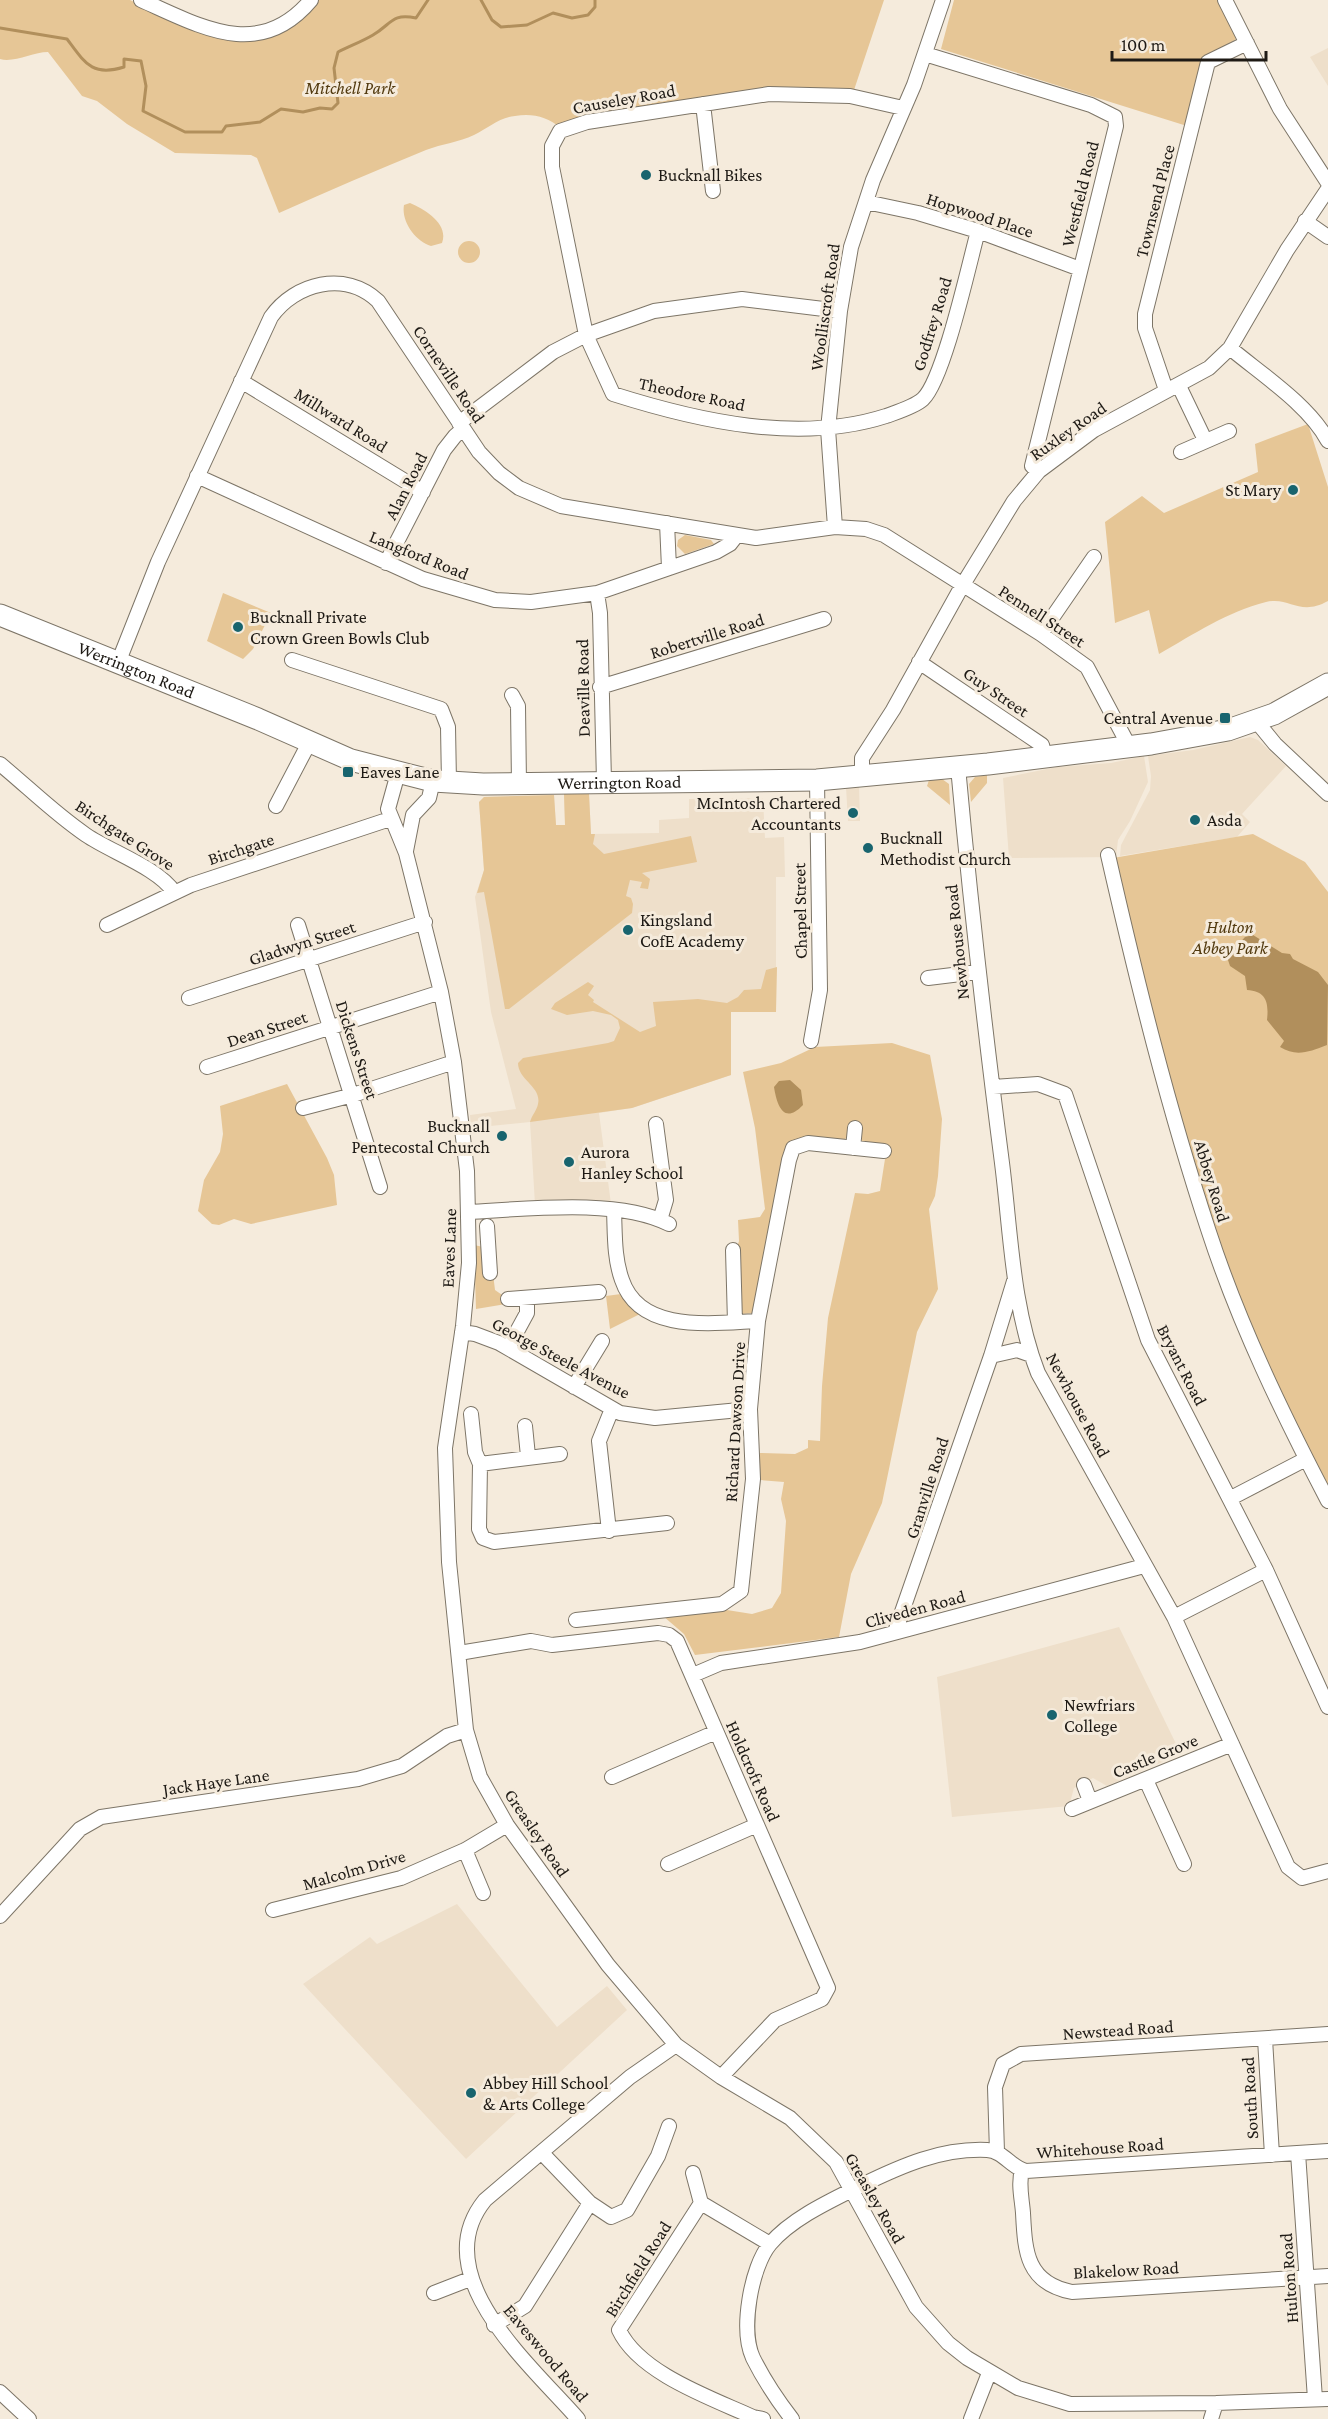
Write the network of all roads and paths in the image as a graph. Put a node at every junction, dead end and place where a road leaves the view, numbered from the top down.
1 (141, 0) edge
2 (311, 0) edge
3 (943, 0) edge
4 (1225, 0) edge
5 (1247, 43) junction
6 (926, 54) junction
7 (703, 104) junction
8 (903, 108) junction
9 (1328, 183) edge
10 (1328, 189) edge
11 (713, 190) dead end
12 (866, 202) junction
13 (1305, 221) junction
14 (978, 231) junction
15 (1328, 237) edge
16 (1080, 269) junction
17 (840, 311) junction
18 (586, 335) junction
19 (1230, 348) junction
20 (241, 381) junction
21 (1173, 388) junction
22 (461, 426) junction
23 (828, 429) junction
24 (1228, 431) dead end
25 (1205, 440) junction
26 (1328, 441) edge
27 (1181, 452) dead end
28 (1039, 471) junction
29 (197, 476) junction
30 (423, 492) junction
31 (668, 524) junction
32 (835, 527) junction
33 (737, 535) junction
34 (1094, 557) dead end
35 (386, 563) junction
36 (669, 568) junction
37 (962, 586) junction
38 (597, 593) junction
39 (0, 615) edge
40 (824, 619) dead end
41 (1041, 634) junction
42 (292, 660) dead end
43 (919, 662) junction
44 (118, 663) junction
45 (1328, 684) edge
46 (600, 687) junction
47 (512, 695) dead end
48 (1257, 722) junction
49 (309, 743) junction
50 (1129, 746) junction
51 (1045, 757) junction
52 (0, 764) edge
53 (958, 767) junction
54 (398, 773) junction
55 (862, 777) junction
56 (817, 780) junction
57 (441, 781) junction
58 (604, 782) junction
59 (519, 784) junction
60 (1328, 794) edge
61 (276, 806) dead end
62 (390, 819) junction
63 (406, 853) junction
64 (1108, 855) dead end
65 (174, 892) junction
66 (425, 922) junction
67 (107, 925) dead end
68 (298, 925) dead end
69 (308, 959) junction
70 (977, 972) junction
71 (928, 978) dead end
72 (441, 992) junction
73 (189, 998) dead end
74 (331, 1027) junction
75 (811, 1041) dead end
76 (454, 1062) junction
77 (207, 1067) dead end
78 (993, 1087) junction
79 (353, 1095) junction
80 (303, 1108) dead end
81 (656, 1124) dead end
82 (855, 1128) dead end
83 (853, 1148) junction
84 (884, 1151) dead end
85 (380, 1187) dead end
86 (614, 1211) junction
87 (469, 1212) junction
88 (469, 1239) junction
89 (733, 1251) dead end
90 (490, 1273) dead end
91 (1015, 1278) junction
92 (599, 1292) dead end
93 (527, 1298) junction
94 (508, 1299) dead end
95 (758, 1321) junction
96 (735, 1322) junction
97 (462, 1329) junction
98 (602, 1341) dead end
99 (508, 1348) junction
100 (1031, 1355) junction
101 (991, 1356) junction
102 (574, 1387) junction
103 (612, 1408) junction
104 (750, 1409) junction
105 (471, 1414) dead end
106 (525, 1426) dead end
107 (560, 1454) dead end
108 (528, 1456) junction
109 (1306, 1459) junction
110 (480, 1464) junction
111 (1231, 1498) junction
112 (1328, 1501) edge
113 (667, 1523) dead end
114 (609, 1531) junction
115 (1144, 1566) junction
116 (1266, 1570) junction
117 (1174, 1617) junction
118 (576, 1620) dead end
119 (896, 1632) junction
120 (459, 1653) junction
121 (693, 1674) junction
122 (1328, 1707) edge
123 (466, 1730) junction
124 (716, 1732) junction
125 (1232, 1744) junction
126 (612, 1777) dead end
127 (1146, 1780) junction
128 (1084, 1785) dead end
129 (1090, 1801) junction
130 (1072, 1809) dead end
131 (507, 1825) junction
132 (757, 1825) junction
133 (465, 1850) junction
134 (668, 1864) dead end
135 (1184, 1864) dead end
136 (1328, 1871) edge
137 (483, 1893) dead end
138 (273, 1910) dead end
139 (0, 1916) edge
140 (1328, 2034) edge
141 (1265, 2039) junction
142 (676, 2045) junction
143 (721, 2078) junction
144 (669, 2126) dead end
145 (1328, 2151) edge
146 (997, 2152) junction
147 (542, 2153) junction
148 (1298, 2153) junction
149 (1272, 2155) junction
150 (1022, 2170) junction
151 (693, 2173) dead end
152 (852, 2190) junction
153 (590, 2203) junction
154 (701, 2203) junction
155 (770, 2244) junction
156 (1328, 2276) edge
157 (1308, 2277) junction
158 (470, 2279) junction
159 (434, 2293) dead end
160 (494, 2325) junction
161 (989, 2373) junction
162 (0, 2392) edge
163 (1322, 2399) edge
164 (1216, 2403) junction
165 (1097, 2405) junction
166 (784, 2417) edge
167 (29, 2419) edge
168 (578, 2419) edge
169 (763, 2419) edge
170 (971, 2419) edge
171 (1092, 2419) edge
172 (1211, 2419) edge

1 - 2 street
3 - 6 street, Woolliscroft Road
4 - 5 street
5 - 9 street
5 - 21 street, Townsend Place
6 - 8 street, Woolliscroft Road
6 - 16 street, Westfield Road
7 - 8 street, Causeley Road
7 - 11 street
7 - 18 street, Causeley Road
8 - 12 street, Woolliscroft Road
10 - 13 street, Ruxley Road
12 - 14 street, Hopwood Place
12 - 17 street, Woolliscroft Road
13 - 15 street
13 - 19 street, Ruxley Road
14 - 16 street, Hopwood Place
14 - 23 street, Godfrey Road
16 - 28 street, Westfield Road
17 - 18 street, Alan Road
17 - 23 street, Woolliscroft Road
18 - 22 street, Alan Road
18 - 23 street, Theodore Road
19 - 21 street, Ruxley Road
19 - 26 street
20 - 22 street, Corneville Road
20 - 29 street, Corneville Road
20 - 30 street, Millward Road
21 - 25 street, Townsend Place
21 - 28 street, Ruxley Road
22 - 30 street, Alan Road
22 - 31 street, Corneville Road
23 - 32 street, Woolliscroft Road
24 - 25 street
25 - 27 street
28 - 37 street, Ruxley Road
29 - 35 street, Langford Road
29 - 44 street, Corneville Road
30 - 35 street, Alan Road
31 - 33 street, Corneville Road
31 - 36 street
32 - 33 street, Corneville Road
32 - 37 street, Corneville Road
33 - 36 street, Langford Road
34 - 41 street
35 - 38 street, Langford Road
36 - 38 street, Langford Road
37 - 41 street, Pennell Street
37 - 43 street, Ruxley Road
38 - 46 street, Deaville Road
39 - 44 highway, Werrington Road
40 - 46 street, Robertville Road
41 - 50 street, Pennell Street
42 - 57 street
43 - 51 street, Guy Street
43 - 55 street, Ruxley Road
44 - 49 highway, Werrington Road
45 - 48 highway, Werrington Road
46 - 58 street, Deaville Road
47 - 59 street
48 - 50 highway, Werrington Road
48 - 60 street
49 - 54 highway, Werrington Road
49 - 61 street
50 - 51 highway, Werrington Road
51 - 53 highway, Werrington Road
52 - 65 street, Birchgate Grove
53 - 55 highway, Werrington Road
53 - 70 street, Newhouse Road
54 - 57 highway, Werrington Road
54 - 62 street, Eaves Lane
55 - 56 highway, Werrington Road
56 - 58 highway, Werrington Road
56 - 75 street, Chapel Street
57 - 59 highway, Werrington Road
57 - 63 street, Eaves Lane
58 - 59 highway, Werrington Road
62 - 63 street, Eaves Lane
62 - 65 street, Birchgate
63 - 66 street, Eaves Lane
64 - 109 street, Abbey Road
65 - 67 street, Birchgate
66 - 69 street, Gladwyn Street
66 - 72 street, Eaves Lane
68 - 69 street, Dickens Street
69 - 73 street, Gladwyn Street
69 - 74 street, Dickens Street
70 - 71 street
70 - 78 street, Newhouse Road
72 - 74 street, Dean Street
72 - 76 street, Eaves Lane
74 - 77 street, Dean Street
74 - 79 street, Dickens Street
76 - 79 street
76 - 87 street, Eaves Lane
78 - 91 street, Newhouse Road
78 - 111 street, Bryant Road
79 - 80 street
79 - 85 street, Dickens Street
81 - 86 street
82 - 83 street
83 - 84 street, Richard Dawson Drive
83 - 95 street, Richard Dawson Drive
86 - 87 street
86 - 96 street
87 - 88 street, Eaves Lane
88 - 90 street
88 - 97 street, Eaves Lane
89 - 96 street
91 - 100 street, Newhouse Road
91 - 101 street, Granville Road
92 - 93 street
93 - 94 street
93 - 99 street
95 - 96 street
95 - 104 street, Richard Dawson Drive
97 - 99 street, George Steele Avenue
97 - 120 street, Eaves Lane
98 - 102 street
99 - 102 street, George Steele Avenue
100 - 101 street
100 - 115 street, Newhouse Road
101 - 119 street, Granville Road
102 - 103 street, George Steele Avenue
103 - 104 street, George Steele Avenue
103 - 114 street
104 - 118 street, Richard Dawson Drive
105 - 110 street
106 - 108 street
107 - 108 street
108 - 110 street
109 - 111 street
109 - 112 street, Abbey Road
110 - 114 street
111 - 116 street, Bryant Road
113 - 114 street
115 - 117 street, Newhouse Road
115 - 119 street, Cliveden Road
116 - 117 street
116 - 122 street, Bryant Road
117 - 125 street, Newhouse Road
119 - 121 street, Cliveden Road
120 - 121 street, Holdcroft Road
120 - 123 street, Greasley Road
121 - 124 street, Holdcroft Road
123 - 131 street, Greasley Road
123 - 139 street, Jack Haye Lane
124 - 126 street
124 - 132 street, Holdcroft Road
125 - 127 street, Castle Grove
125 - 136 street, Newhouse Road
127 - 129 street, Castle Grove
127 - 135 street
128 - 129 street
129 - 130 street, Castle Grove
131 - 133 street, Malcolm Drive
131 - 142 street, Greasley Road
132 - 134 street
132 - 143 street, Holdcroft Road
133 - 137 street
133 - 138 street, Malcolm Drive
140 - 141 street, Newstead Road
141 - 146 street, Newstead Road
141 - 149 street, South Road
142 - 143 street, Greasley Road
142 - 147 street, Eaveswood Road
143 - 152 street, Greasley Road
144 - 153 street
145 - 148 street, Whitehouse Road
146 - 150 street, Whitehouse Road
146 - 152 street
147 - 153 street
147 - 158 street, Eaveswood Road
148 - 149 street, Whitehouse Road
148 - 157 street, Hulton Road
149 - 150 street, Whitehouse Road
150 - 157 street, Blakelow Road
151 - 154 street
152 - 155 street
152 - 161 street, Greasley Road
153 - 160 street
154 - 155 street
154 - 169 street, Birchfield Road
155 - 166 street
156 - 157 street, Blakelow Road
157 - 163 street, Hulton Road
158 - 159 street
158 - 160 street, Eaveswood Road
160 - 168 street, Eaveswood Road
161 - 165 street, Greasley Road
161 - 170 street
162 - 167 street
163 - 164 street, Greasley Road
164 - 165 street, Greasley Road
164 - 172 street
165 - 171 street

